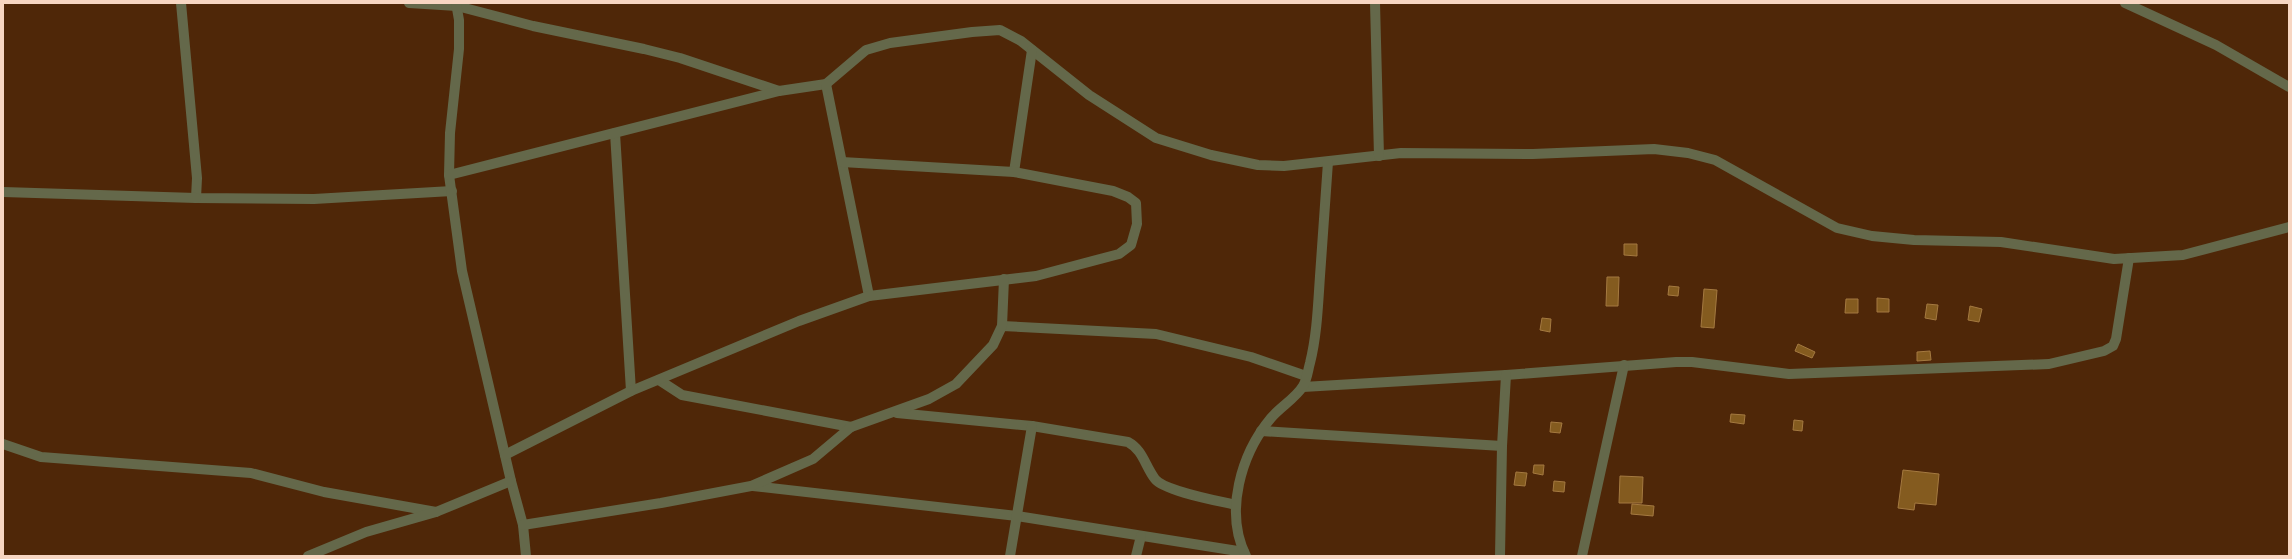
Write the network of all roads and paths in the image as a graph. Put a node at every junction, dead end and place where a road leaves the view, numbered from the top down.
1 (181, 3) edge
2 (409, 3) edge
3 (1375, 3) edge
4 (2125, 3) edge
5 (456, 4) edge
6 (1032, 50) junction
7 (826, 84) junction
8 (2289, 87) edge
9 (780, 91) junction
10 (615, 133) junction
11 (1379, 156) junction
12 (842, 162) junction
13 (1328, 162) junction
14 (1014, 172) junction
15 (449, 175) junction
16 (452, 191) junction
17 (3, 192) edge
18 (196, 198) junction
19 (2289, 227) edge
20 (2129, 258) junction
21 (1004, 279) junction
22 (869, 296) junction
23 (1002, 326) junction
24 (1624, 365) junction
25 (1506, 375) junction
26 (1306, 376) junction
27 (659, 380) junction
28 (1303, 387) junction
29 (631, 391) junction
30 (894, 413) junction
31 (1032, 426) junction
32 (851, 427) junction
33 (1261, 431) junction
34 (3, 444) edge
35 (1502, 446) junction
36 (504, 455) junction
37 (511, 481) junction
38 (751, 486) junction
39 (1236, 505) junction
40 (436, 512) junction
41 (1017, 516) junction
42 (523, 525) junction
43 (1141, 536) junction
44 (1245, 554) edge
45 (308, 556) edge
46 (526, 556) edge
47 (1010, 556) edge
48 (1136, 556) edge
49 (1500, 556) edge
50 (1582, 556) edge

1 - 18 street
2 - 5 street
3 - 11 street
4 - 8 street
5 - 9 street
5 - 15 street
6 - 7 street
6 - 13 street
6 - 14 street
7 - 9 street
7 - 12 street
9 - 10 street
10 - 15 street
10 - 29 street
11 - 13 street
11 - 20 street
12 - 14 street
12 - 22 street
13 - 26 street
14 - 21 street
15 - 16 street
16 - 18 street
16 - 36 street
17 - 18 street
19 - 20 street
20 - 24 street
21 - 22 street
21 - 23 street
22 - 27 street
23 - 26 street
23 - 30 street
24 - 25 street
24 - 50 street
25 - 28 street
25 - 35 street
26 - 28 street
27 - 29 street
27 - 32 street
28 - 33 street
29 - 36 street
30 - 31 street
30 - 32 street
31 - 39 street
31 - 41 street
32 - 38 street
33 - 35 street
33 - 39 street
34 - 40 street
35 - 49 street
36 - 37 street
37 - 40 street
37 - 42 street
38 - 41 street
38 - 42 street
39 - 44 street
40 - 45 street
41 - 43 street
41 - 47 street
42 - 46 street
43 - 44 street
43 - 48 street

